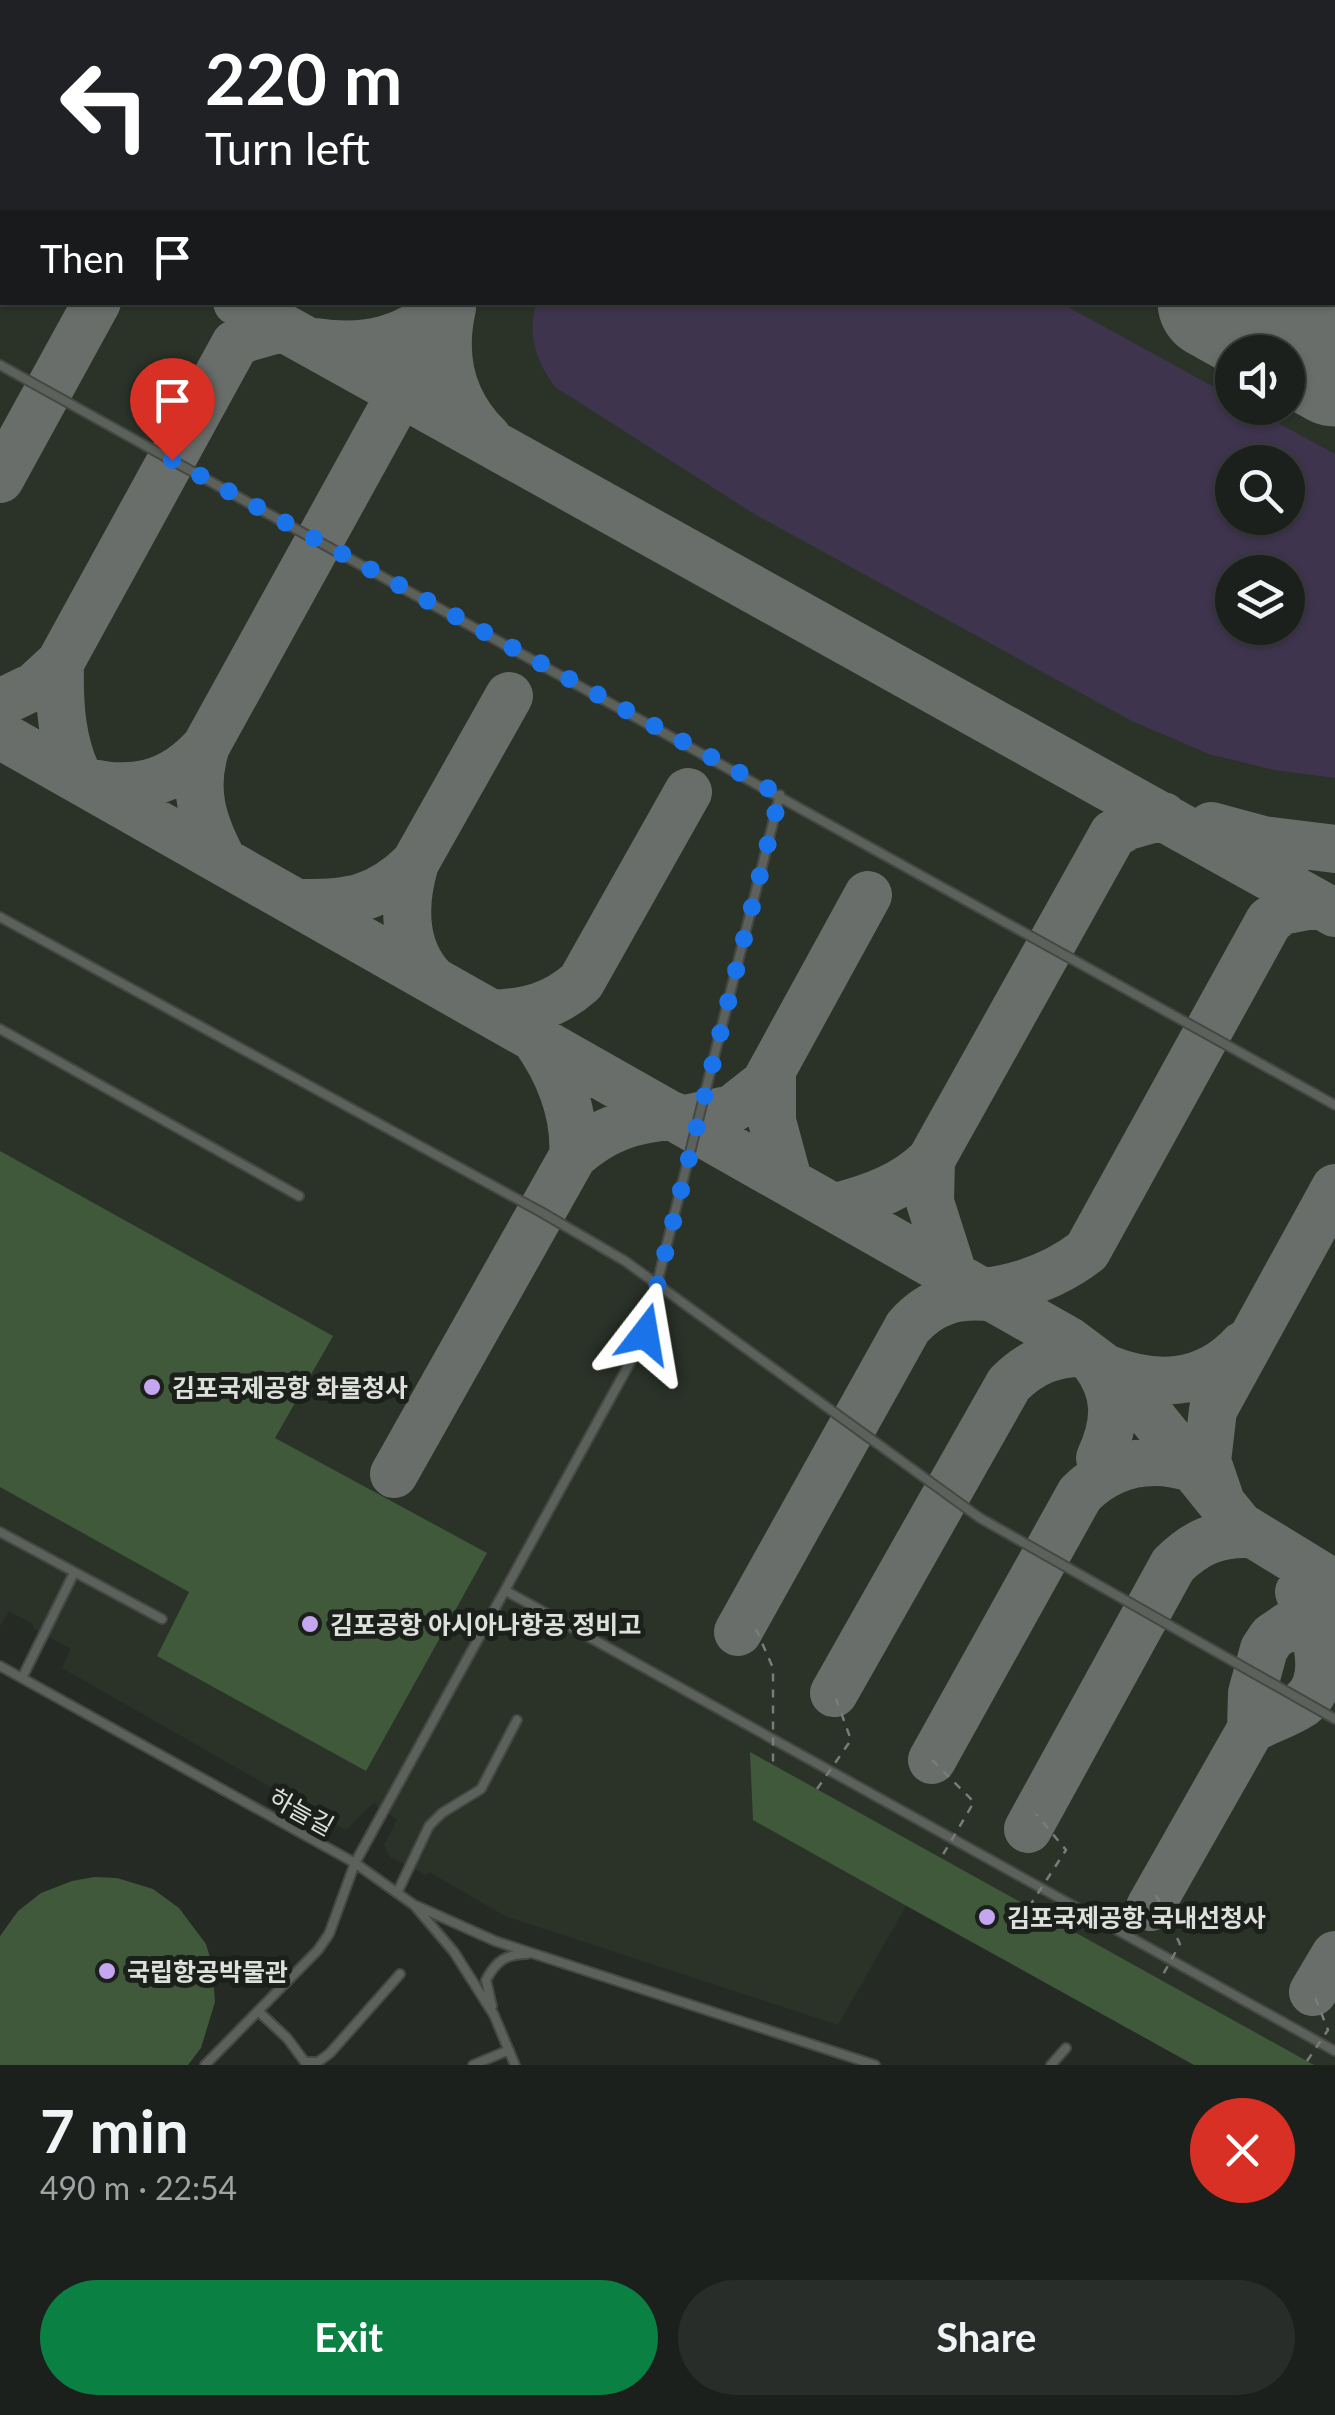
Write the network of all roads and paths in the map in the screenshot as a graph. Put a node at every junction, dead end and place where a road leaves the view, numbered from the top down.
1 (0, 365) edge
2 (780, 795) junction
3 (0, 916) edge
4 (0, 1029) edge
5 (1335, 1104) edge
6 (299, 1196) dead end
7 (657, 1284) junction
8 (0, 1532) edge
9 (74, 1573) junction
10 (506, 1591) junction
11 (162, 1618) dead end
12 (756, 1629) dead end
13 (4, 1668) edge
14 (22, 1678) junction
15 (0, 1682) edge
16 (834, 1693) dead end
17 (1335, 1719) edge
18 (517, 1720) dead end
19 (932, 1760) dead end
20 (774, 1765) dead end
21 (817, 1789) dead end
22 (1036, 1814) dead end
23 (941, 1858) dead end
24 (356, 1863) junction
25 (397, 1893) junction
26 (1156, 1895) dead end
27 (414, 1905) junction
28 (1029, 1907) dead end
29 (537, 1955) junction
30 (400, 1974) dead end
31 (1160, 1980) dead end
32 (1314, 1992) dead end
33 (258, 2011) junction
34 (494, 2016) junction
35 (1066, 2048) dead end
36 (509, 2050) junction
37 (1335, 2052) edge
38 (1307, 2061) dead end
39 (304, 2064) edge
40 (205, 2065) edge
41 (472, 2065) edge
42 (515, 2065) edge
43 (875, 2065) edge
44 (1051, 2065) edge

1 - 2 lane
2 - 5 lane
2 - 7 lane
3 - 7 lane
4 - 6 lane
7 - 10 lane
7 - 17 lane
8 - 9 lane
9 - 11 lane
9 - 14 lane
10 - 24 lane
10 - 37 lane
12 - 20 path, bridge
13 - 14 lane, 하늘길
13 - 15 lane
14 - 24 lane, 하늘길
16 - 21 path, bridge
18 - 25 lane
19 - 23 path, bridge
22 - 28 path, bridge
24 - 25 lane, 하늘길
24 - 33 lane
25 - 27 lane, 하늘길
26 - 31 path, bridge
27 - 29 lane
27 - 34 lane, 하늘길
29 - 34 lane
29 - 43 lane
30 - 39 lane
32 - 38 path, bridge
33 - 39 lane
33 - 40 lane
34 - 36 lane, 하늘길
35 - 44 lane
36 - 41 lane
36 - 42 lane, 하늘길

